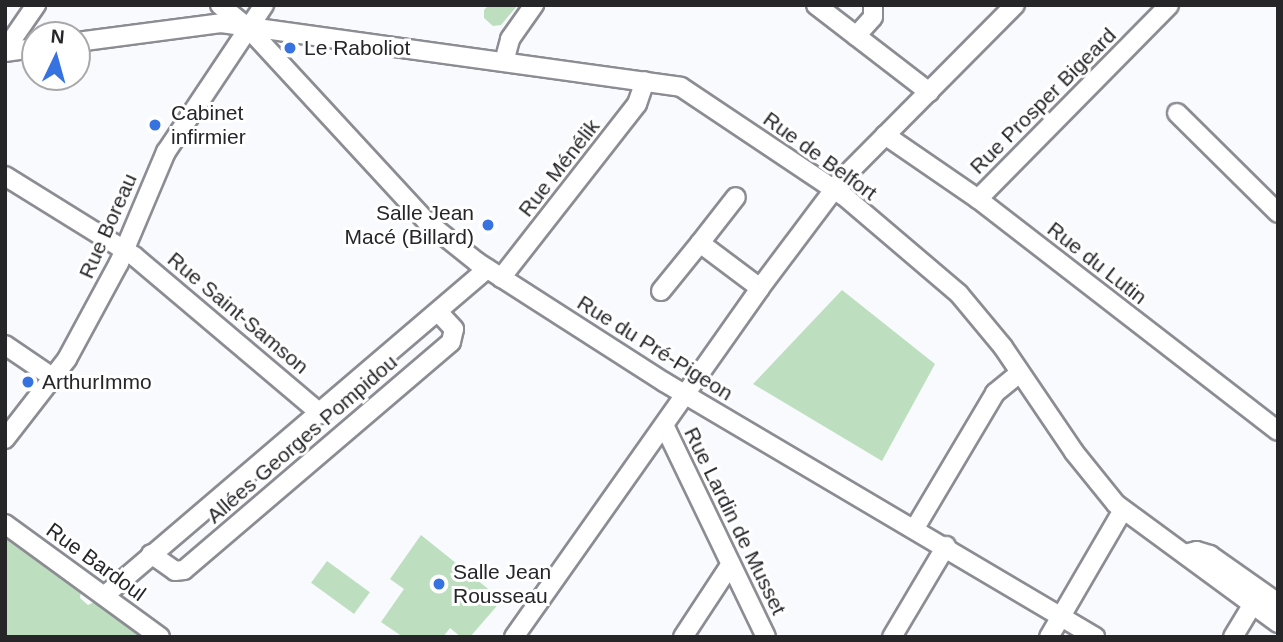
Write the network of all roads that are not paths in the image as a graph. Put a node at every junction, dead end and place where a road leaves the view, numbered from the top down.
1 (36, 5) edge
2 (220, 5) edge
3 (264, 5) edge
4 (534, 5) edge
5 (816, 5) edge
6 (873, 5) edge
7 (1016, 5) edge
8 (1169, 5) edge
9 (248, 27) junction
10 (856, 36) junction
11 (91, 40) edge
12 (5, 51) edge
13 (504, 62) junction
14 (645, 81) junction
15 (929, 92) junction
16 (1177, 113) dead end
17 (886, 135) junction
18 (5, 176) edge
19 (834, 190) junction
20 (736, 197) dead end
21 (978, 199) junction
22 (1278, 213) edge
23 (699, 243) junction
24 (124, 251) junction
25 (494, 274) junction
26 (760, 288) junction
27 (661, 290) dead end
28 (438, 312) junction
29 (5, 345) edge
30 (1020, 373) junction
31 (55, 379) junction
32 (684, 394) junction
33 (321, 414) junction
34 (664, 425) junction
35 (1278, 431) edge
36 (5, 439) edge
37 (1123, 510) junction
38 (5, 524) edge
39 (915, 528) junction
40 (946, 546) junction
41 (151, 554) junction
42 (1185, 554) junction
43 (731, 564) junction
44 (104, 596) junction
45 (1278, 603) edge
46 (1252, 605) junction
47 (1061, 616) junction
48 (1278, 623) edge
49 (160, 637) edge
50 (514, 637) edge
51 (683, 637) edge
52 (766, 637) edge
53 (892, 637) edge
54 (1049, 637) edge
55 (1095, 637) edge
56 (1233, 637) edge

1 - 12 street
2 - 9 street, Rue du Pré-Pigeon
3 - 9 street, Rue Boreau
4 - 13 street
5 - 10 street
6 - 10 street
7 - 15 street
8 - 21 street, Rue Prosper Bigeard
9 - 11 street, Rue de Belfort
9 - 13 street, Rue de Belfort
9 - 24 street, Rue Boreau
9 - 25 street, Rue du Pré-Pigeon
10 - 15 street
13 - 14 street, Rue de Belfort
14 - 19 street, Rue de Belfort
14 - 25 street, Rue Ménélik
15 - 17 street
16 - 22 street
17 - 19 street
17 - 21 street, Rue du Lutin
18 - 24 street, Rue Saint-Samson
19 - 26 street
19 - 30 street, Rue de Belfort
20 - 23 street
21 - 35 street, Rue du Lutin
23 - 26 street
23 - 27 street
24 - 31 street, Rue Boreau
24 - 33 street, Rue Saint-Samson
25 - 28 street, Allées Georges Pompidou
25 - 32 street, Rue du Pré-Pigeon
26 - 32 street
28 - 33 street, Allées Georges Pompidou
28 - 41 street, Allées Georges Pompidou
29 - 31 street
30 - 37 street, Rue de Belfort
30 - 39 street
31 - 36 street, Rue Boreau
32 - 34 street
32 - 39 street, Rue du Pré-Pigeon
33 - 41 street, Allées Georges Pompidou
34 - 43 street, Rue Lardin de Musset
34 - 50 street
37 - 42 street, Rue de Belfort
37 - 47 street
38 - 44 street, Rue Bardoul
39 - 40 street, Rue du Pré-Pigeon
40 - 47 street, Rue du Pré-Pigeon
40 - 53 street
41 - 44 street, Allées Georges Pompidou
42 - 45 street
42 - 46 street, Rue de Belfort
43 - 51 street
43 - 52 street, Rue Lardin de Musset
44 - 49 street, Rue Bardoul
46 - 48 street, Rue de Belfort
46 - 56 street
47 - 54 street
47 - 55 street, Rue du Pré-Pigeon

